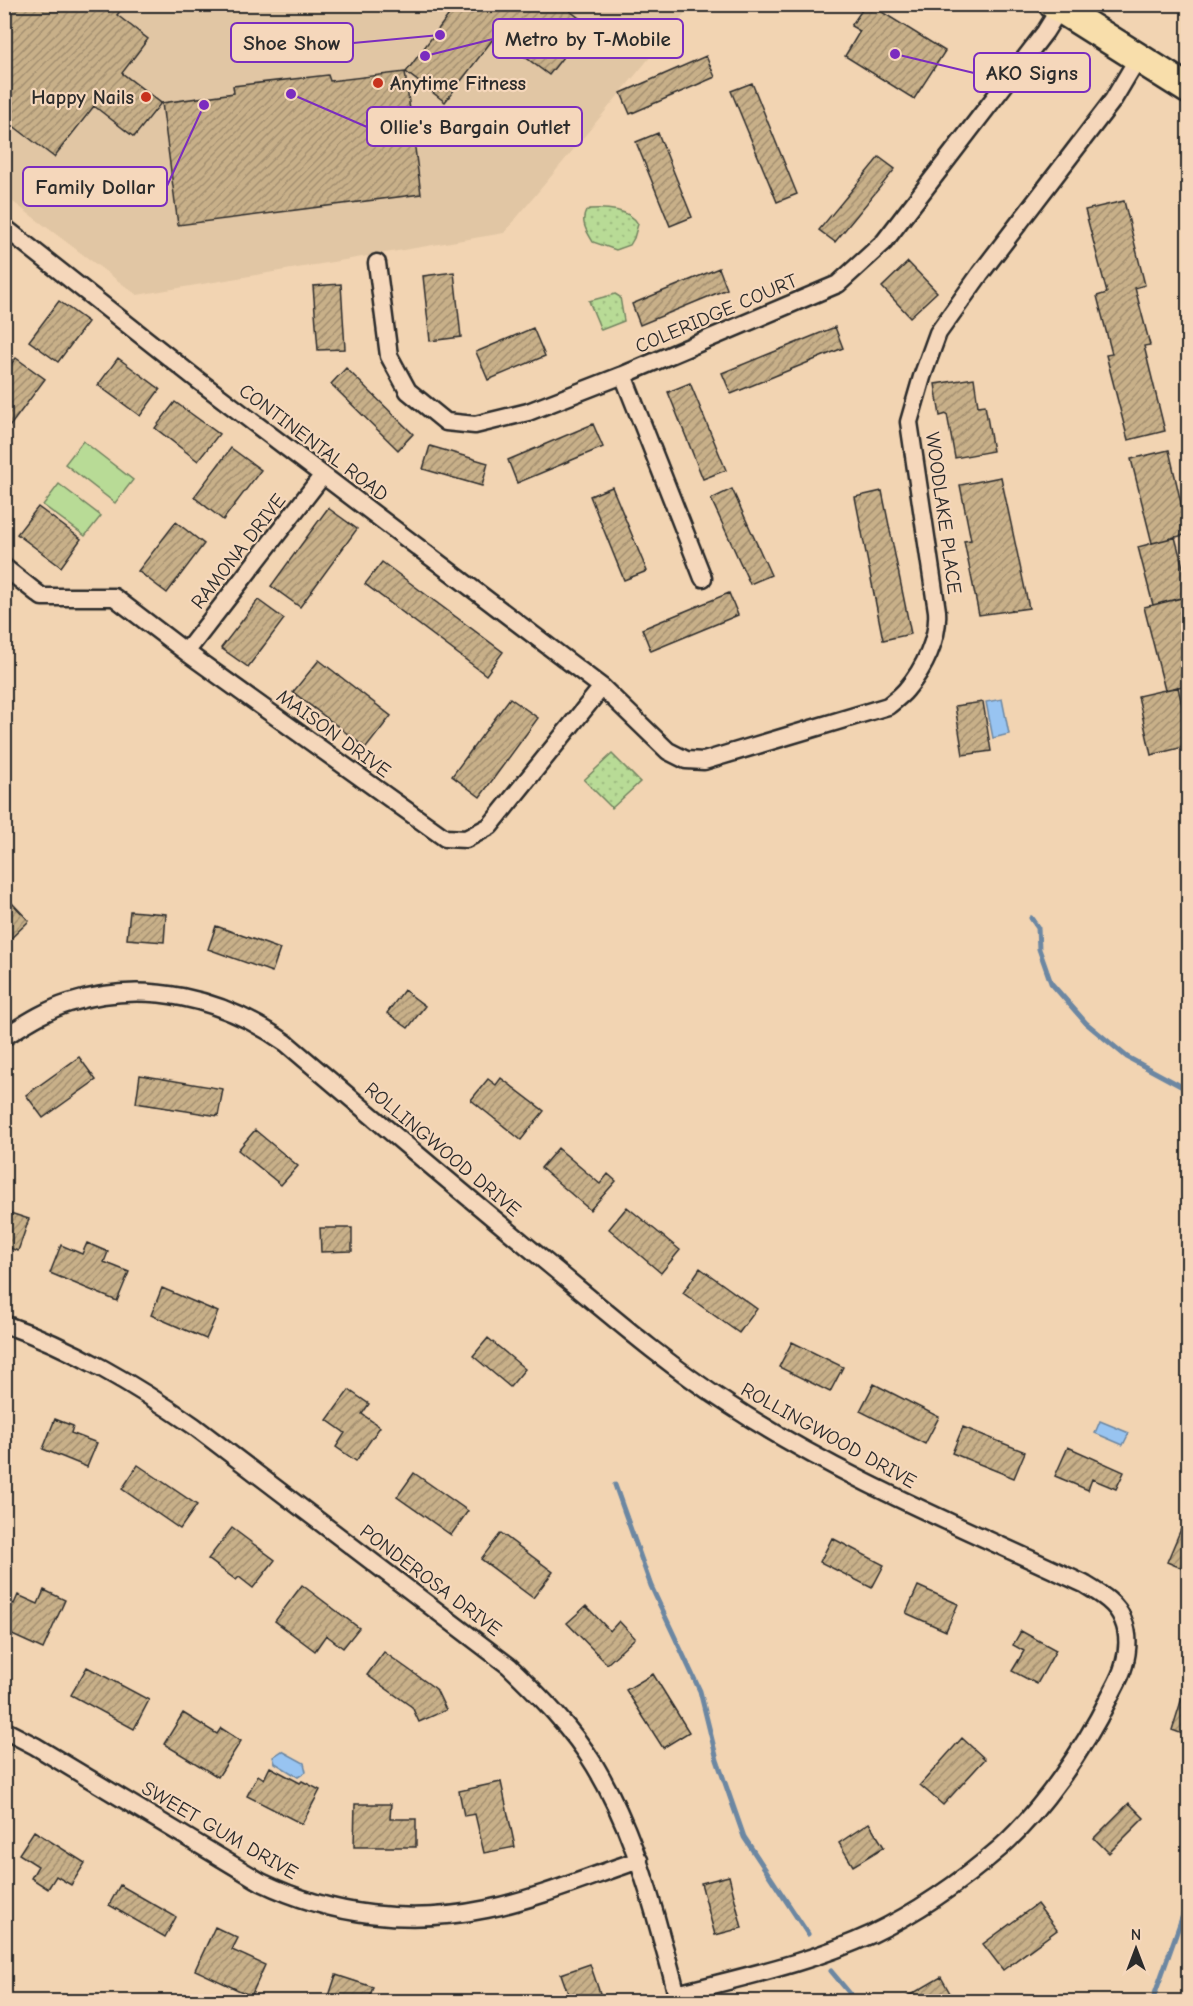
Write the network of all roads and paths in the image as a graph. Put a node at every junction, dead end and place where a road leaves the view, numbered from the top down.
1 (1056, 6) edge
2 (1138, 58) junction
3 (1188, 89) edge
4 (4, 227) edge
5 (377, 263) dead end
6 (623, 375) junction
7 (323, 475) junction
8 (4, 567) edge
9 (703, 578) dead end
10 (186, 652) junction
11 (602, 687) junction
12 (4, 1037) edge
13 (4, 1324) edge
14 (4, 1730) edge
15 (639, 1860) junction
16 (678, 1998) edge

1 - 2 highway
1 - 6 street, COLERIDGE COURT
2 - 3 highway
2 - 11 street, WOODLAKE PLACE
4 - 7 street, CONTINENTAL ROAD
5 - 6 street, COLERIDGE COURT
6 - 9 street
7 - 10 street, RAMONA DRIVE
7 - 11 street, CONTINENTAL ROAD
8 - 10 street, MAISON DRIVE
10 - 11 street, MAISON DRIVE
12 - 16 street, ROLLINGWOOD DRIVE
13 - 15 street, PONDEROSA DRIVE
14 - 15 street, SWEET GUM DRIVE
15 - 16 street, PONDEROSA DRIVE

